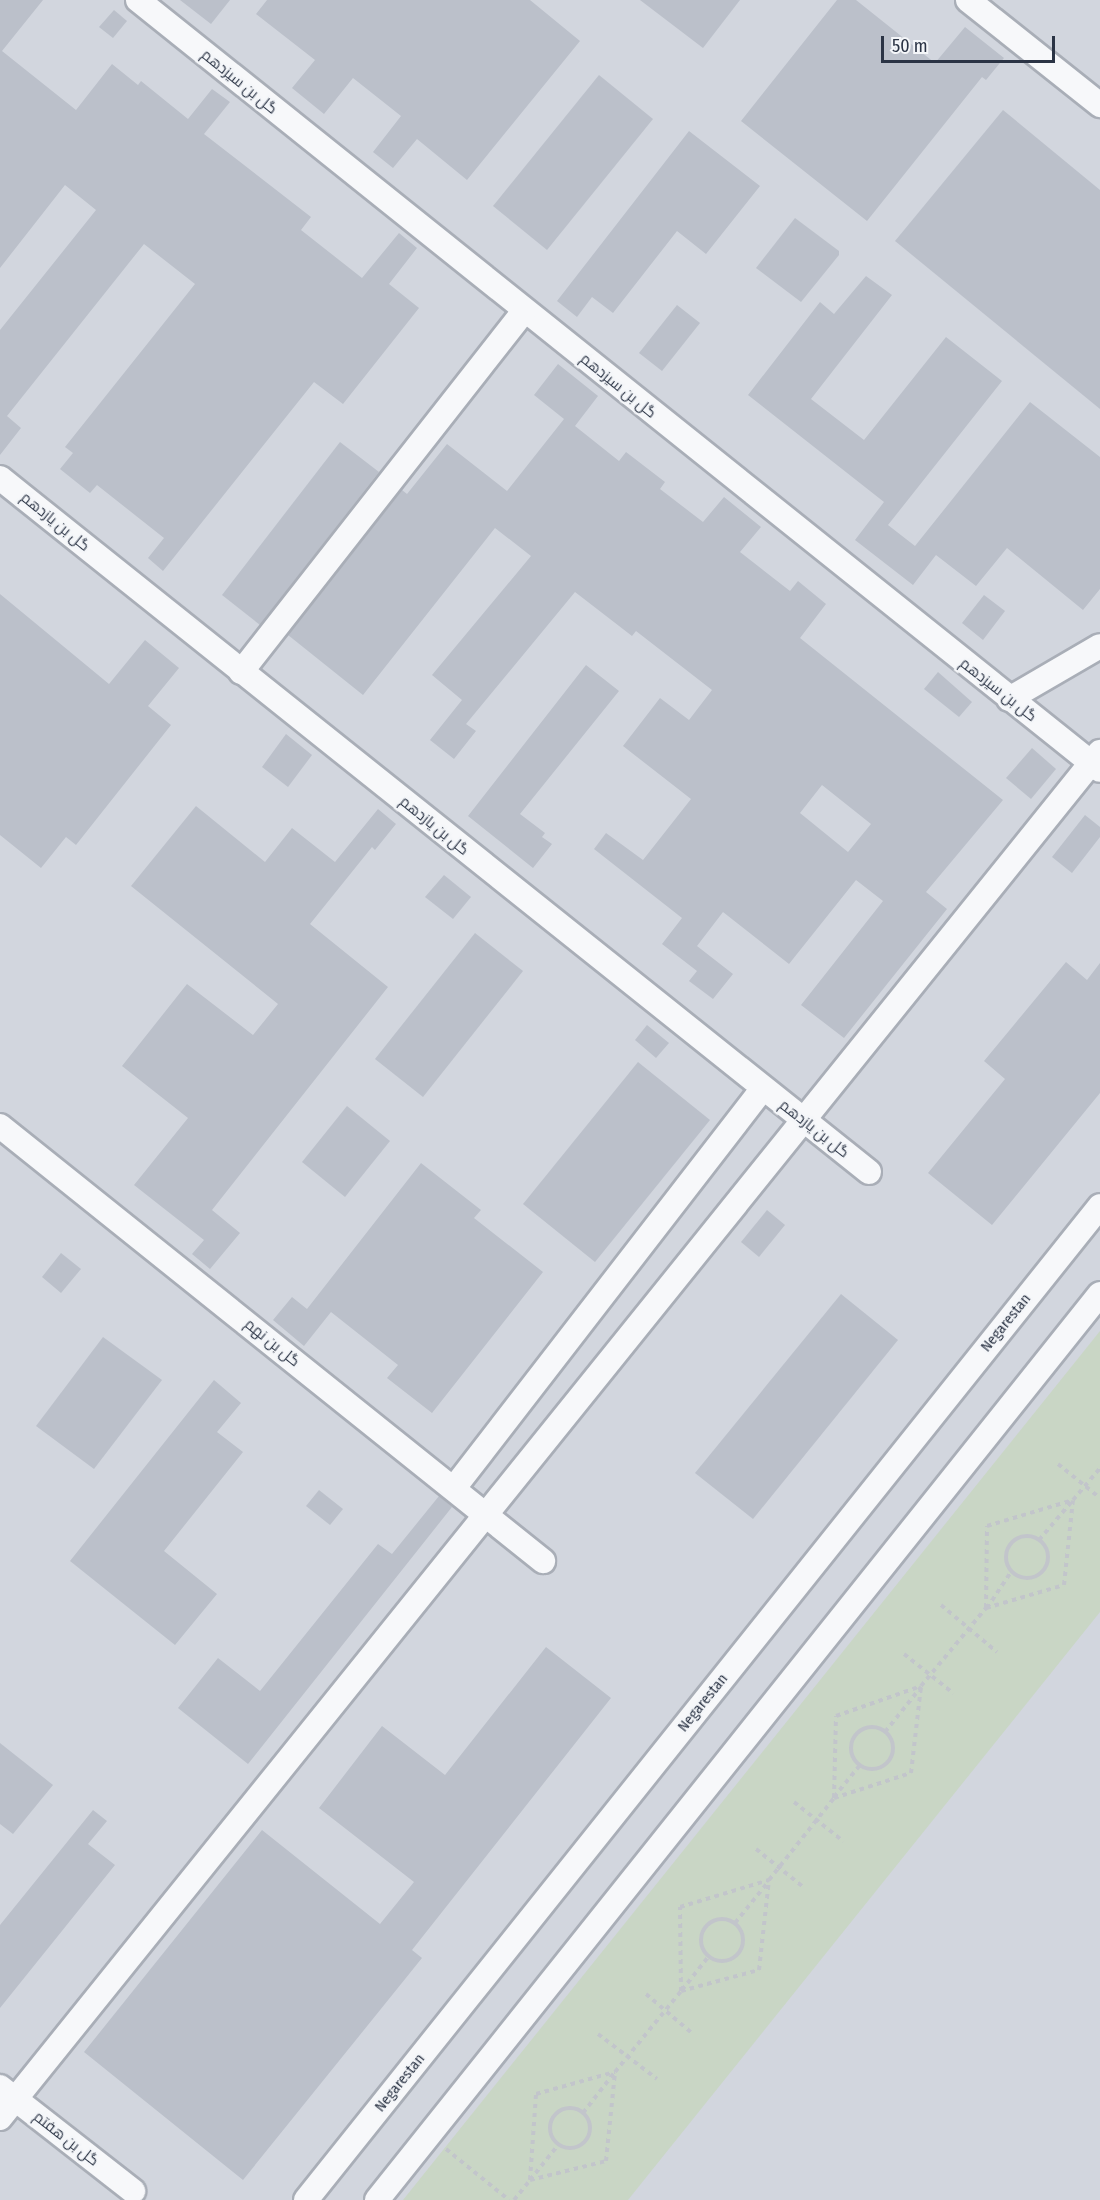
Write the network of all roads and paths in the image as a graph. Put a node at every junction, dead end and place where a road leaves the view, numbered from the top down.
1 (138, 0) edge
2 (968, 0) edge
3 (1100, 105) edge
4 (524, 311) junction
5 (0, 478) edge
6 (1100, 646) edge
7 (241, 672) junction
8 (1009, 699) junction
9 (1097, 762) edge
10 (763, 1088) junction
11 (804, 1121) junction
12 (0, 1126) edge
13 (869, 1172) dead end
14 (1100, 1206) edge
15 (1100, 1294) edge
16 (1058, 1464) dead end
17 (1100, 1468) edge
18 (1084, 1485) junction
19 (454, 1488) junction
20 (1100, 1498) edge
21 (1073, 1500) junction
22 (487, 1514) junction
23 (1039, 1540) junction
24 (543, 1560) dead end
25 (1011, 1572) junction
26 (941, 1605) dead end
27 (986, 1608) junction
28 (971, 1630) junction
29 (997, 1652) dead end
30 (904, 1654) dead end
31 (930, 1675) junction
32 (921, 1686) junction
33 (953, 1694) dead end
34 (885, 1732) junction
35 (860, 1765) junction
36 (834, 1798) junction
37 (794, 1802) dead end
38 (817, 1820) junction
39 (843, 1841) dead end
40 (756, 1849) dead end
41 (779, 1868) junction
42 (769, 1880) junction
43 (801, 1886) dead end
44 (735, 1923) junction
45 (709, 1956) junction
46 (681, 1991) junction
47 (646, 1994) dead end
48 (666, 2010) junction
49 (598, 2034) dead end
50 (693, 2034) dead end
51 (628, 2057) junction
52 (615, 2072) junction
53 (657, 2079) dead end
54 (8, 2093) edge
55 (583, 2113) junction
56 (0, 2118) edge
57 (429, 2135) junction
58 (558, 2145) junction
59 (530, 2180) junction
60 (133, 2191) dead end
61 (306, 2200) edge
62 (377, 2200) edge
63 (509, 2200) edge
64 (514, 2200) edge

1 - 4 street, گل بن سیزدهم
2 - 3 street
4 - 7 street
4 - 8 street, گل بن سیزدهم
5 - 7 street, گل بن یازدهم
6 - 8 street
7 - 10 street, گل بن یازدهم
8 - 9 street, گل بن سیزدهم
9 - 11 street
10 - 11 street, گل بن یازدهم
10 - 19 street
11 - 13 street, گل بن یازدهم
11 - 22 street
12 - 19 street, گل بن نهم
14 - 61 street, Negarestan
15 - 57 street
16 - 18 path
17 - 18 path
18 - 20 path
18 - 21 path
19 - 22 street, گل بن نهم
21 - 23 path
21 - 27 path
21 - 27 path
22 - 24 street, گل بن نهم
22 - 54 street
23 - 25 path
23 - 25 path
25 - 27 path
26 - 28 path
27 - 28 path
28 - 29 path
28 - 31 path
30 - 31 path
31 - 32 path
31 - 33 path
32 - 34 path
32 - 36 path
32 - 36 path
34 - 35 path
34 - 35 path
35 - 36 path
36 - 38 path
37 - 38 path
38 - 39 path
38 - 41 path
40 - 41 path
41 - 42 path
41 - 43 path
42 - 44 path
42 - 46 path
42 - 46 path
44 - 45 path
44 - 45 path
45 - 46 path
46 - 48 path
47 - 48 path
48 - 50 path
48 - 51 path
49 - 51 path
51 - 52 path
51 - 53 path
52 - 55 path
52 - 59 path
52 - 59 path
54 - 56 street
54 - 60 street, گل بن هفتم
55 - 58 path
55 - 58 path
57 - 62 street
57 - 63 path
58 - 59 path
59 - 64 path

